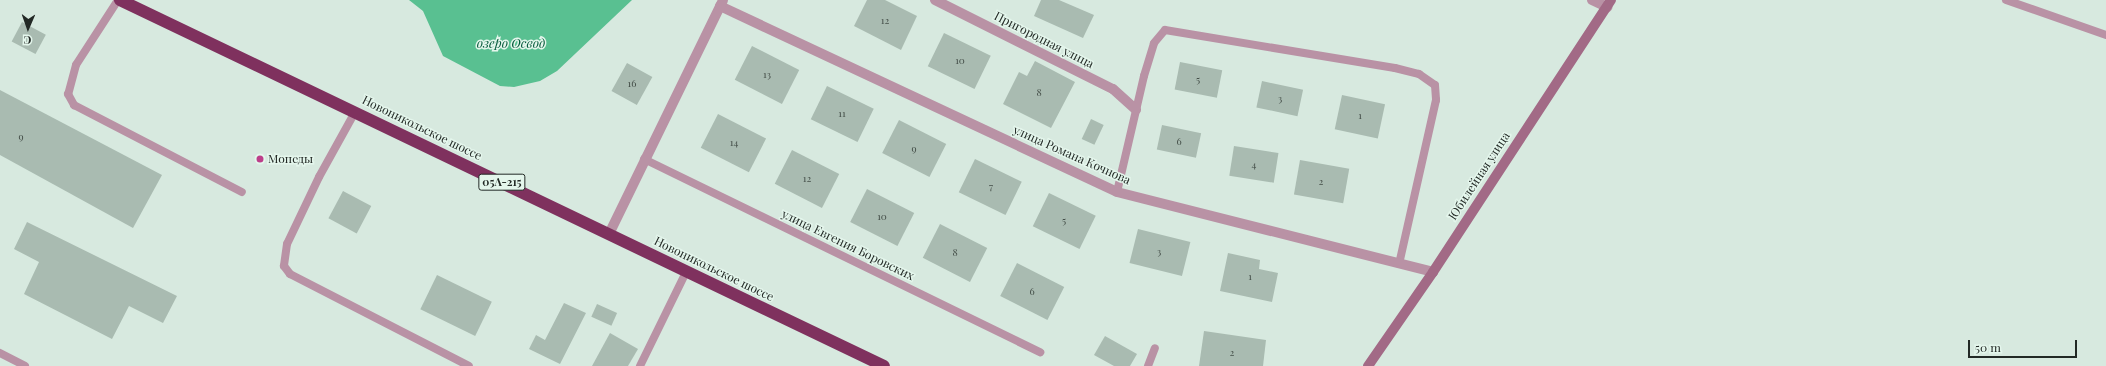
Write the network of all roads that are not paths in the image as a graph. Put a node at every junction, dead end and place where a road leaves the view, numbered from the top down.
1 (119, 0) edge
2 (935, 0) edge
3 (1592, 0) edge
4 (2006, 0) edge
5 (721, 3) edge
6 (1609, 4) edge
7 (2106, 35) edge
8 (1136, 110) junction
9 (355, 112) junction
10 (644, 159) junction
11 (242, 192) dead end
12 (1117, 192) junction
13 (609, 234) junction
14 (1399, 264) junction
15 (686, 272) junction
16 (1433, 272) junction
17 (1155, 348) dead end
18 (1040, 352) dead end
19 (0, 353) edge
20 (25, 366) edge
21 (469, 366) edge
22 (640, 366) edge
23 (884, 366) edge
24 (1148, 366) edge
25 (1368, 366) edge

1 - 9 highway, Новоникольское шоссе / 05А-215
1 - 11 lane
2 - 8 street, Пригородная улица
3 - 6 street
4 - 7 lane
5 - 10 street
5 - 12 street, улица Романа Кочнова
6 - 16 street, Юбилейная улица
8 - 12 lane
8 - 14 lane
9 - 13 highway, Новоникольское шоссе / 05А-215
9 - 21 lane
10 - 13 street
10 - 18 lane, улица Евгения Боровских
12 - 14 street, улица Романа Кочнова
13 - 15 highway, Новоникольское шоссе / 05А-215
14 - 16 street, улица Романа Кочнова
15 - 22 lane
15 - 23 highway, Новоникольское шоссе / 05А-215
16 - 25 street, Юбилейная улица
17 - 24 lane
19 - 20 lane

